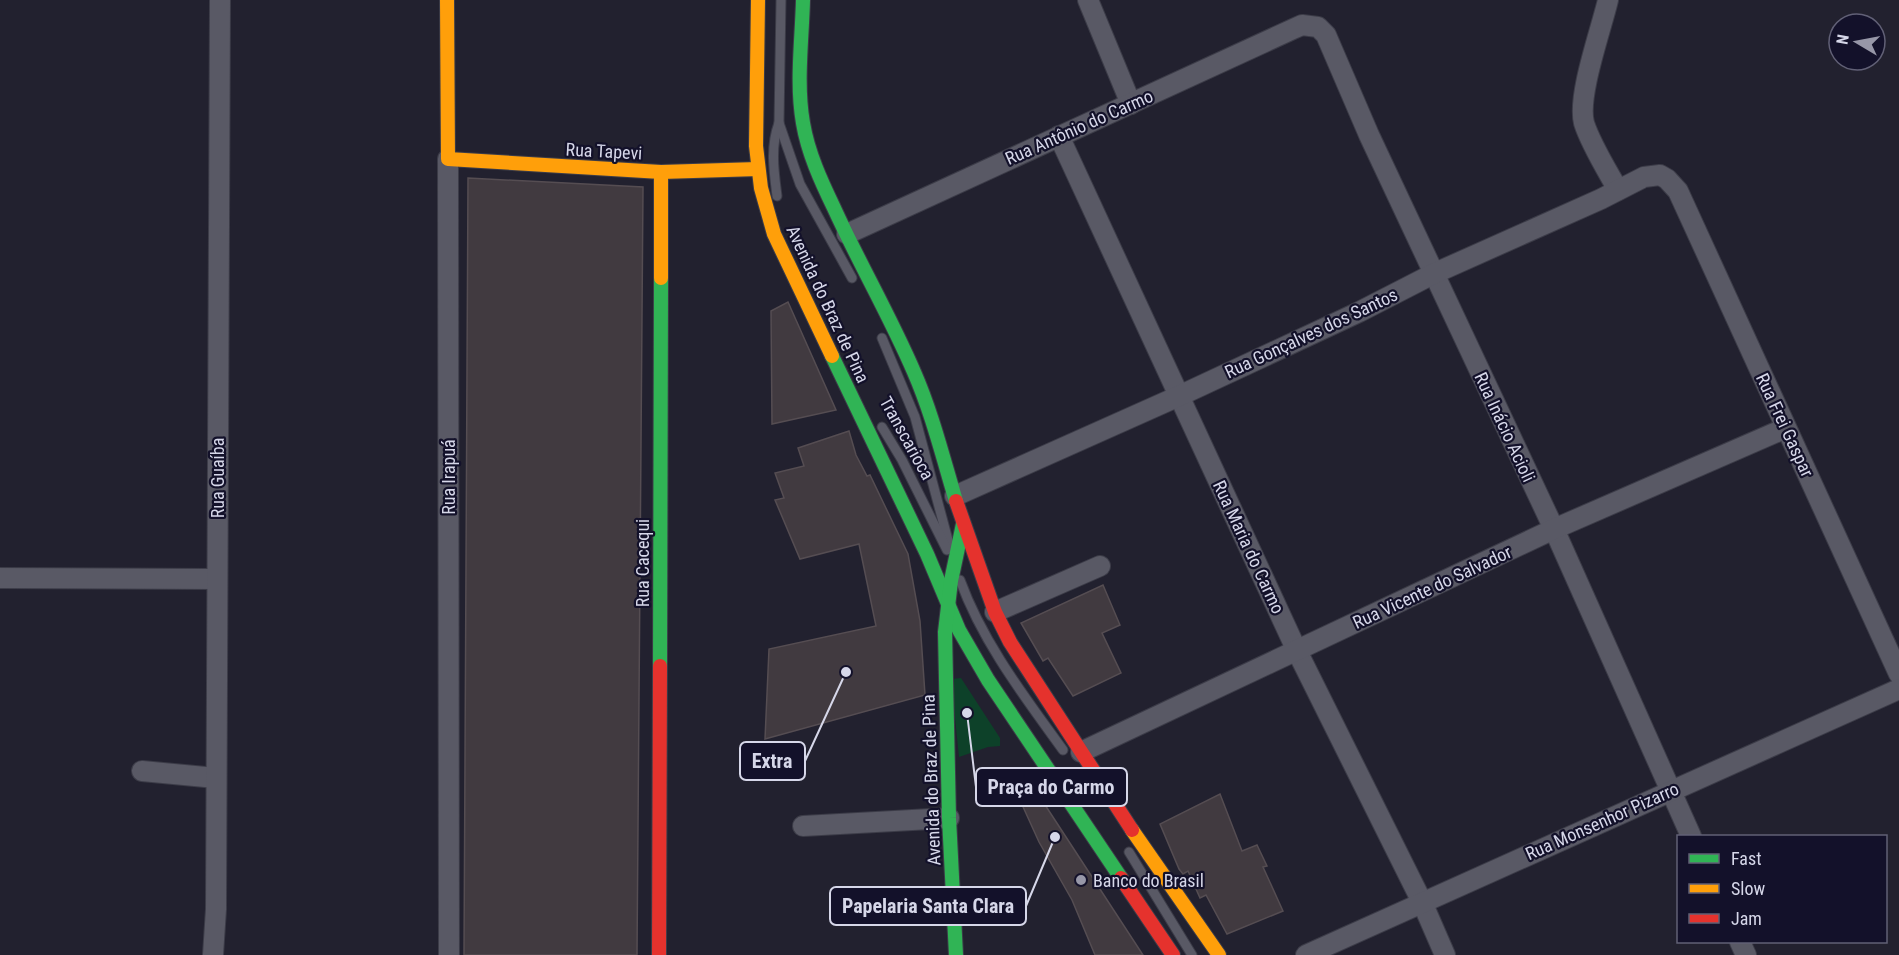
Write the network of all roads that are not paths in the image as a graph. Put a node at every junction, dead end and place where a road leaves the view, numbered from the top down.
1 (220, 0) edge
2 (447, 0) edge
3 (758, 0) edge
4 (781, 0) edge
5 (803, 0) edge
6 (1088, 0) edge
7 (1608, 0) edge
8 (1311, 25) joint
9 (1131, 104) junction
10 (779, 123) junction
11 (1059, 136) junction
12 (448, 159) junction
13 (758, 169) junction
14 (661, 172) junction
15 (1667, 179) joint
16 (1618, 190) junction
17 (779, 208) dead end
18 (847, 234) junction
19 (1433, 274) junction
20 (855, 283) dead end
21 (824, 314) dead end
22 (828, 324) dead end
23 (879, 333) dead end
24 (1179, 396) junction
25 (880, 423) dead end
26 (1786, 428) junction
27 (955, 496) junction
28 (963, 524) junction
29 (1554, 530) junction
30 (955, 565) junction
31 (1100, 566) dead end
32 (0, 578) edge
33 (216, 579) junction
34 (948, 604) junction
35 (995, 612) junction
36 (1297, 651) junction
37 (1899, 674) edge
38 (1899, 689) edge
39 (1073, 753) junction
40 (142, 771) dead end
41 (216, 778) junction
42 (1670, 791) junction
43 (949, 818) junction
44 (803, 826) dead end
45 (1690, 835) edge
46 (1126, 847) dead end
47 (1422, 902) junction
48 (213, 955) edge
49 (449, 955) edge
50 (659, 955) edge
51 (956, 955) edge
52 (1173, 955) edge
53 (1192, 955) edge
54 (1219, 955) edge
55 (1306, 955) edge
56 (1445, 955) edge

1 - 33 street, Rua Guaíba
2 - 12 main road, Rua Irapuá
3 - 13 main road, Avenida do Braz de Pina
4 - 10 lane
5 - 18 main road, Avenida do Braz de Pina
6 - 9 street
7 - 16 street
8 - 9 street, Rua Antônio do Carmo
8 - 19 street, Rua Inácio Acioli
9 - 11 street, Rua Antônio do Carmo
10 - 17 lane
10 - 20 lane
11 - 18 street, Rua Antônio do Carmo
11 - 24 street, Rua Maria do Carmo
12 - 14 main road, Rua Tapevi
12 - 49 street, Rua Irapuá
13 - 14 main road, Rua Tapevi
13 - 34 main road, Avenida do Braz de Pina
14 - 50 main road, Rua Cacequi
15 - 16 street, Rua Gonçalves dos Santos
15 - 26 street, Rua Frei Gaspar
16 - 19 street, Rua Gonçalves dos Santos
18 - 27 main road, Avenida do Braz de Pina
19 - 24 street, Rua Gonçalves dos Santos
19 - 29 street, Rua Inácio Acioli
21 - 22 lane
23 - 30 lane, Transcarioca
24 - 27 street, Rua Gonçalves dos Santos
24 - 36 street, Rua Maria do Carmo
25 - 30 lane, Transcarioca
26 - 29 street, Rua Vicente do Salvador
26 - 37 street, Rua Frei Gaspar
27 - 28 main road, Avenida do Braz de Pina
28 - 30 main road, Avenida do Braz de Pina
28 - 35 main road
29 - 36 street, Rua Vicente do Salvador
29 - 42 street, Rua Inácio Acioli
30 - 34 main road, Avenida do Braz de Pina
30 - 39 lane, Transcarioca
31 - 35 street
32 - 33 street
33 - 41 street, Rua Guaíba
34 - 43 main road, Avenida do Braz de Pina
34 - 52 main road
35 - 39 main road
36 - 39 street, Rua Vicente do Salvador
36 - 47 street, Rua Maria do Carmo
38 - 42 street, Rua Monsenhor Pizarro
39 - 54 main road
40 - 41 street
41 - 48 street, Rua Guaíba
42 - 45 street, Rua Inácio Acioli
42 - 47 street, Rua Monsenhor Pizarro
43 - 44 street
43 - 51 main road, Avenida do Braz de Pina
46 - 53 lane
47 - 55 street, Rua Monsenhor Pizarro
47 - 56 street, Rua Maria do Carmo

